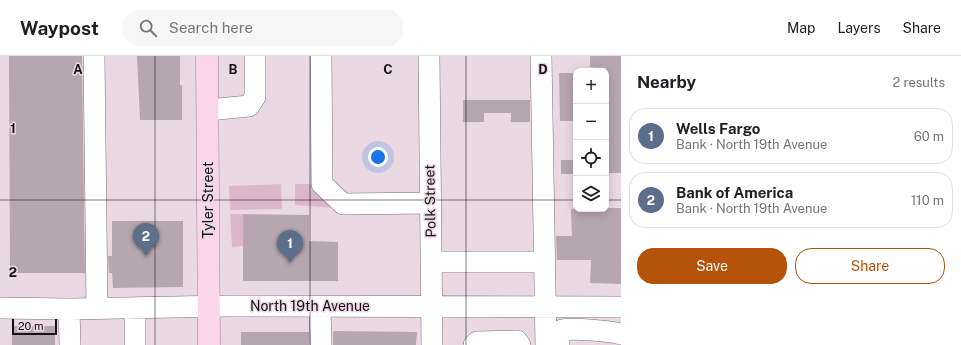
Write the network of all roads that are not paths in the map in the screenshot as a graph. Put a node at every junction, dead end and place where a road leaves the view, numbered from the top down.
1 (94, 56) edge
2 (207, 56) edge
3 (255, 56) edge
4 (321, 56) edge
5 (429, 56) edge
6 (541, 56) edge
7 (208, 110) junction
8 (430, 203) junction
9 (431, 262) junction
10 (544, 262) junction
11 (320, 306) junction
12 (431, 306) junction
13 (545, 306) junction
14 (621, 306) edge
15 (209, 307) junction
16 (0, 308) edge
17 (97, 308) junction
18 (135, 308) junction
19 (69, 309) junction
20 (621, 334) edge
21 (595, 338) edge
22 (70, 345) edge
23 (135, 345) edge
24 (209, 345) edge
25 (321, 345) edge
26 (432, 345) edge
27 (474, 345) edge
28 (520, 345) edge
29 (546, 345) edge
30 (559, 345) edge

1 - 17 street
2 - 7 main road, Tyler Street
3 - 7 street
4 - 8 street
5 - 8 street, Polk Street
6 - 10 street
7 - 15 main road, Tyler Street
8 - 9 street, Polk Street
9 - 10 street
9 - 12 street, Polk Street
10 - 13 street
11 - 12 street, North 19th Avenue
11 - 15 street, North 19th Avenue
11 - 25 street
12 - 13 street, North 19th Avenue
12 - 26 street, Polk Street
13 - 14 street, North 19th Avenue
13 - 29 street
15 - 18 street, North 19th Avenue
15 - 24 main road, Tyler Street
16 - 19 street, North 19th Avenue
17 - 18 street, North 19th Avenue
17 - 19 street, North 19th Avenue
18 - 23 street
19 - 22 street
20 - 21 street
21 - 30 street
27 - 28 street

